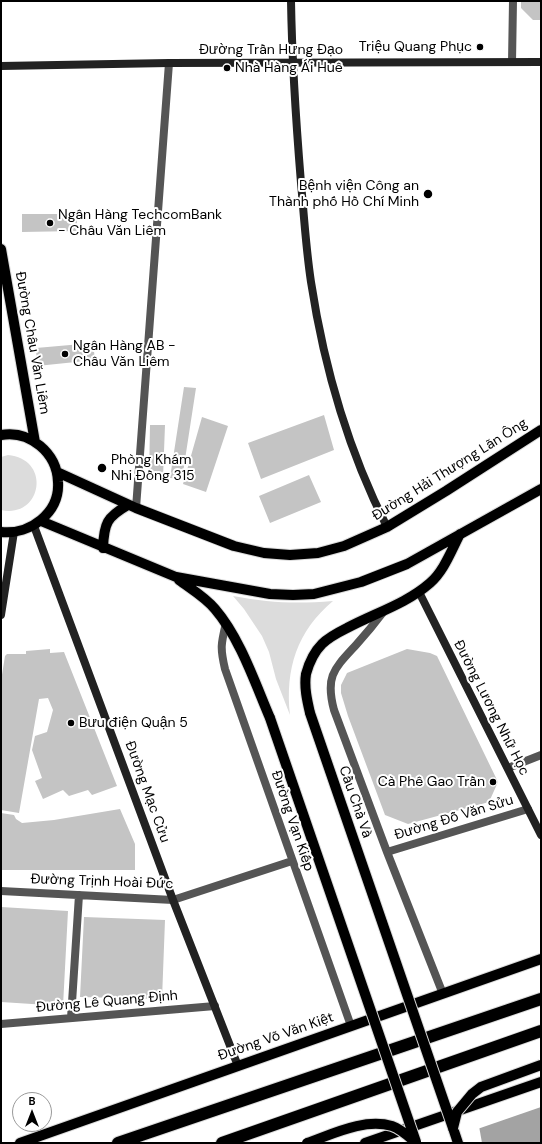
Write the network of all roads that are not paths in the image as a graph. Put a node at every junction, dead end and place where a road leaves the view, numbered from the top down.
1 (291, 1) edge
2 (514, 1) edge
3 (512, 62) junction
4 (541, 62) edge
5 (169, 63) junction
6 (292, 63) junction
7 (1, 66) edge
8 (1, 249) edge
9 (541, 430) edge
10 (1, 435) edge
11 (35, 442) junction
12 (57, 472) junction
13 (541, 489) edge
14 (132, 507) junction
15 (38, 523) junction
16 (387, 527) junction
17 (1, 532) edge
18 (14, 532) junction
19 (460, 534) junction
20 (103, 548) junction
21 (176, 577) junction
22 (419, 592) junction
23 (384, 611) junction
24 (1, 615) edge
25 (226, 623) junction
26 (541, 755) edge
27 (508, 768) junction
28 (528, 809) junction
29 (541, 834) edge
30 (387, 852) junction
31 (292, 861) junction
32 (1, 891) edge
33 (79, 895) junction
34 (173, 900) junction
35 (541, 959) edge
36 (443, 994) junction
37 (541, 999) edge
38 (216, 1006) junction
39 (71, 1018) junction
40 (1, 1024) edge
41 (351, 1026) junction
42 (541, 1031) edge
43 (541, 1065) edge
44 (238, 1066) junction
45 (541, 1082) edge
46 (453, 1128) junction
47 (20, 1143) edge
48 (118, 1143) edge
49 (222, 1143) edge
50 (307, 1143) edge
51 (365, 1143) edge
52 (416, 1143) edge
53 (458, 1143) edge

1 - 6 street
2 - 3 street
3 - 4 street, Đường Trần Hưng Đạo
3 - 6 street, Đường Trần Hưng Đạo
5 - 6 street, Đường Trần Hưng Đạo
5 - 7 street, Đường Trần Hưng Đạo
5 - 14 street
6 - 16 street
8 - 11 main road, Đường Châu Văn Liêm
9 - 16 main road, Đường Hải Thượng Lãn Ông
10 - 11 main road
11 - 12 main road
12 - 14 main road, Đường Hải Thượng Lãn Ông
12 - 15 main road
13 - 19 main road
14 - 16 main road, Đường Hải Thượng Lãn Ông
14 - 20 main road
15 - 18 main road
15 - 20 main road
15 - 34 street, Đường Mạc Cửu
17 - 18 main road
18 - 24 street
19 - 21 main road
19 - 22 main road, Cầu Chà Và
20 - 21 main road
21 - 25 main road
22 - 23 main road, Cầu Chà Và
22 - 27 street, Đường Lương Nhữ Học
23 - 30 street
23 - 46 main road, Cầu Chà Và, bridge
25 - 31 street, Đường Vạn Kiếp
25 - 52 main road, bridge
26 - 27 street
27 - 28 street, Đường Lương Nhữ Học
28 - 29 street, Đường Lương Nhữ Học
28 - 30 street, Đường Đỗ Văn Sửu
30 - 36 street
31 - 34 street, Đường Trịnh Hoài Đức
31 - 41 street, Đường Vạn Kiếp
32 - 33 street, Đường Trịnh Hoài Đức
33 - 34 street, Đường Trịnh Hoài Đức
33 - 39 street
34 - 38 street, Đường Mạc Cửu
35 - 36 main road, Đường Võ Văn Kiệt
36 - 41 main road, Đường Võ Văn Kiệt
37 - 48 highway
38 - 39 street, Đường Lê Quang Định
38 - 44 street, Đường Mạc Cửu
39 - 40 street, Đường Lê Quang Định
41 - 44 main road, Đường Võ Văn Kiệt
42 - 49 highway
43 - 46 main road, bridge
44 - 47 main road, Đường Võ Văn Kiệt
45 - 51 main road
46 - 53 main road, Cầu Chà Và
50 - 52 main road, bridge

